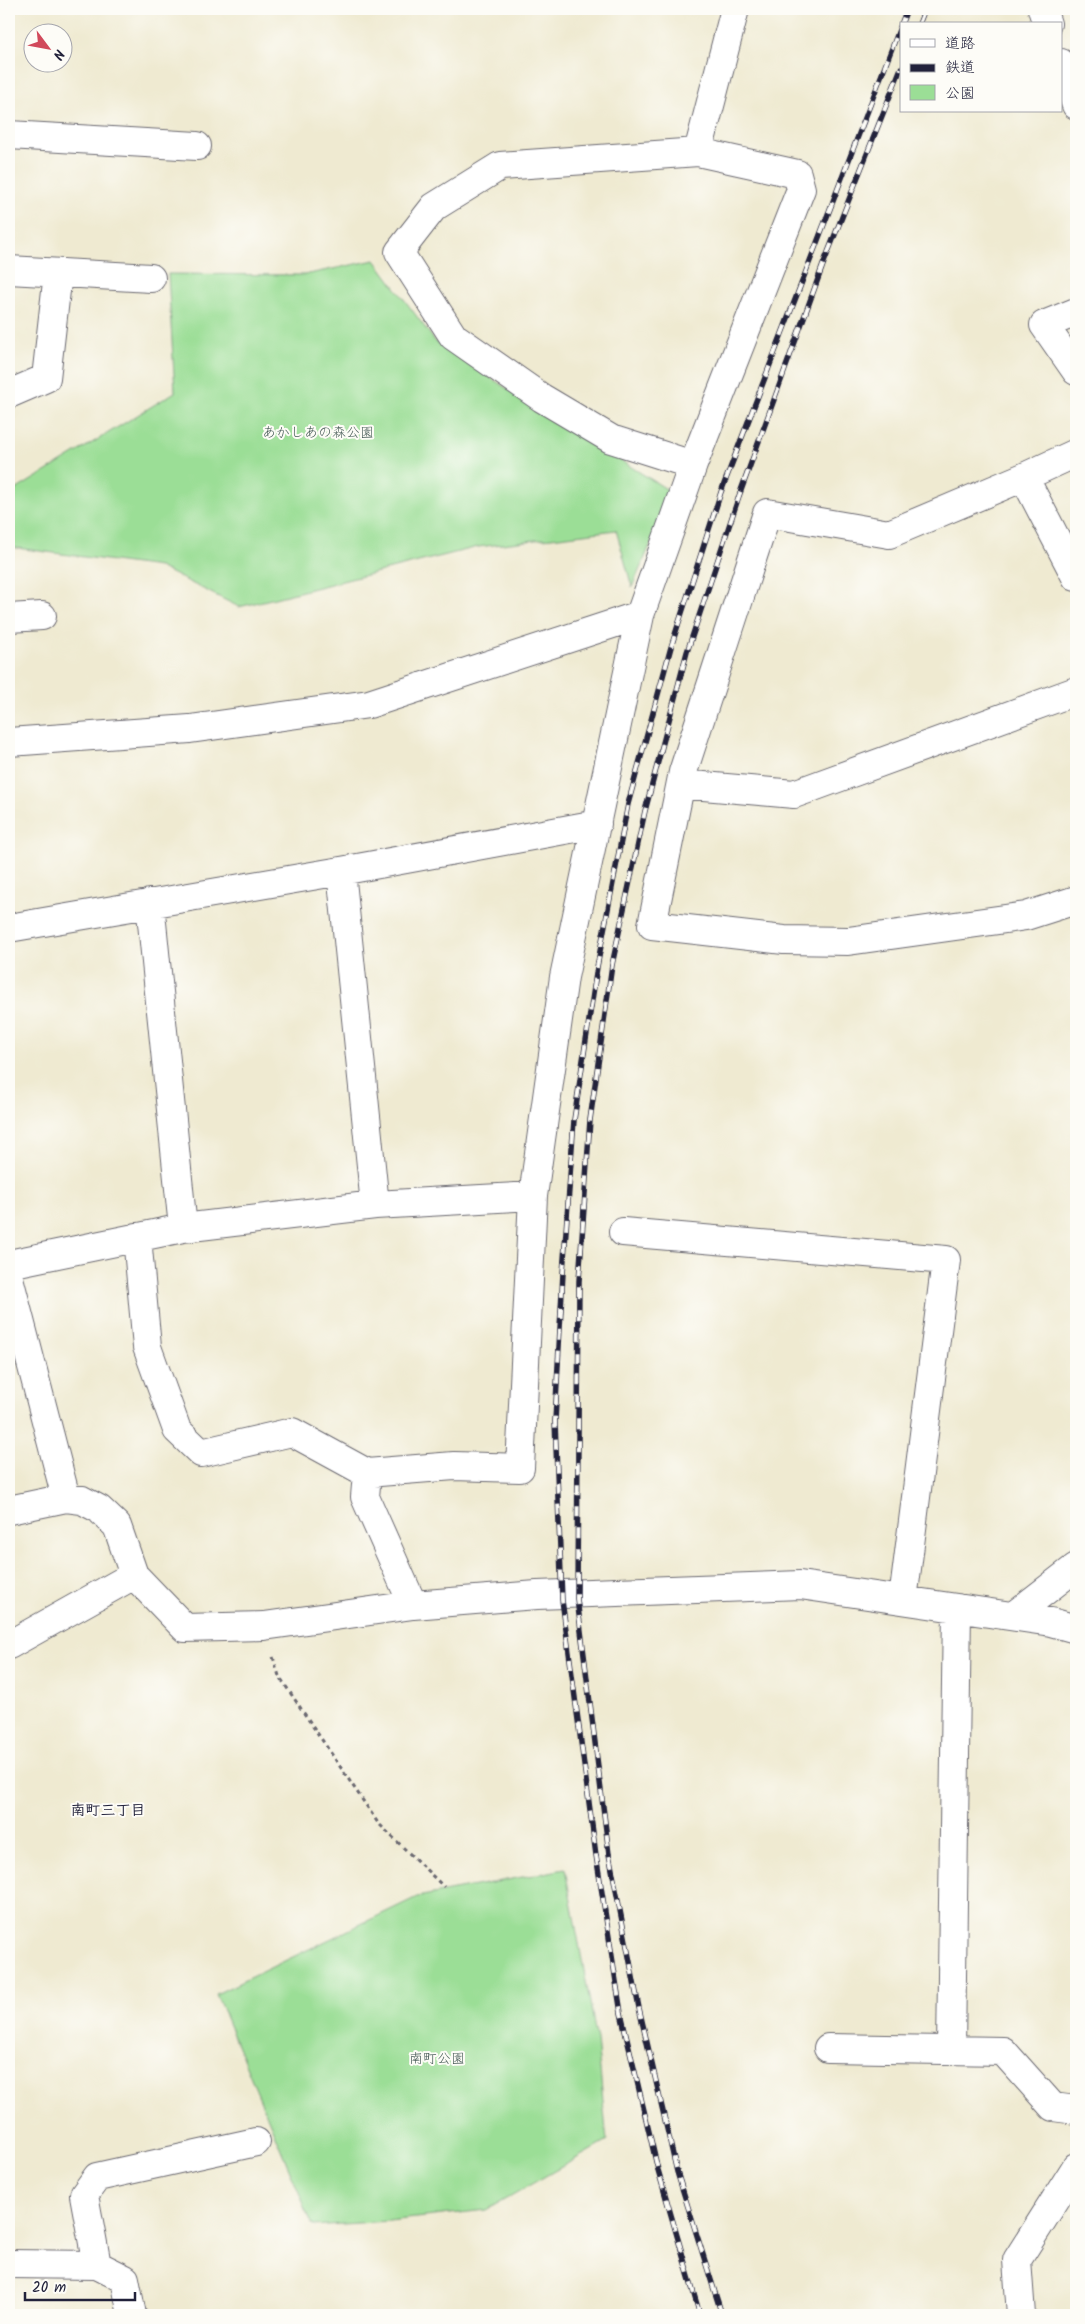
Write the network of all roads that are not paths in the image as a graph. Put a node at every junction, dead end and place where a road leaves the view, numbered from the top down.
1 (735, 9) edge
2 (1042, 9) edge
3 (1046, 22) edge
4 (1062, 66) edge
5 (1076, 105) edge
6 (9, 135) edge
7 (197, 146) dead end
8 (698, 152) junction
9 (9, 270) edge
10 (58, 273) junction
11 (152, 278) dead end
12 (1076, 312) edge
13 (1076, 371) edge
14 (9, 394) edge
15 (1076, 453) edge
16 (693, 465) junction
17 (1024, 477) junction
18 (1076, 577) edge
19 (640, 615) junction
20 (42, 616) dead end
21 (9, 618) edge
22 (1076, 691) edge
23 (9, 742) edge
24 (681, 784) junction
25 (597, 824) junction
26 (341, 872) junction
27 (1076, 900) edge
28 (150, 903) junction
29 (9, 928) edge
30 (533, 1196) junction
31 (375, 1205) junction
32 (183, 1228) junction
33 (623, 1232) dead end
34 (136, 1237) junction
35 (9, 1264) edge
36 (9, 1278) edge
37 (367, 1473) junction
38 (66, 1498) junction
39 (9, 1510) edge
40 (1076, 1567) edge
41 (134, 1575) junction
42 (903, 1600) junction
43 (413, 1605) junction
44 (957, 1608) junction
45 (1013, 1616) junction
46 (1076, 1629) edge
47 (9, 1645) edge
48 (828, 2048) dead end
49 (951, 2050) junction
50 (1076, 2110) edge
51 (256, 2142) dead end
52 (1076, 2166) edge
53 (9, 2264) edge
54 (97, 2266) junction
55 (132, 2315) edge
56 (1022, 2315) edge

1 - 8 street
2 - 3 street
4 - 5 street
6 - 7 street
8 - 16 street
8 - 16 street
9 - 10 street
10 - 11 street
10 - 14 street
12 - 13 street
15 - 17 street
16 - 19 street
17 - 18 street
17 - 24 street
19 - 23 street
19 - 25 street
20 - 21 street
22 - 24 street
24 - 27 street
25 - 26 street
25 - 30 street
26 - 28 street
26 - 31 street
28 - 29 street
28 - 32 street
30 - 31 street
30 - 37 street
31 - 32 street
32 - 34 street
33 - 42 street
34 - 35 street
34 - 37 street
36 - 38 street
37 - 43 street
38 - 39 street
38 - 41 street
40 - 45 street
41 - 43 street
41 - 47 street
42 - 43 street
42 - 44 street
44 - 45 street
44 - 49 street
45 - 46 street
48 - 49 street
49 - 50 street
51 - 54 street
52 - 56 street
53 - 54 street
54 - 55 street

